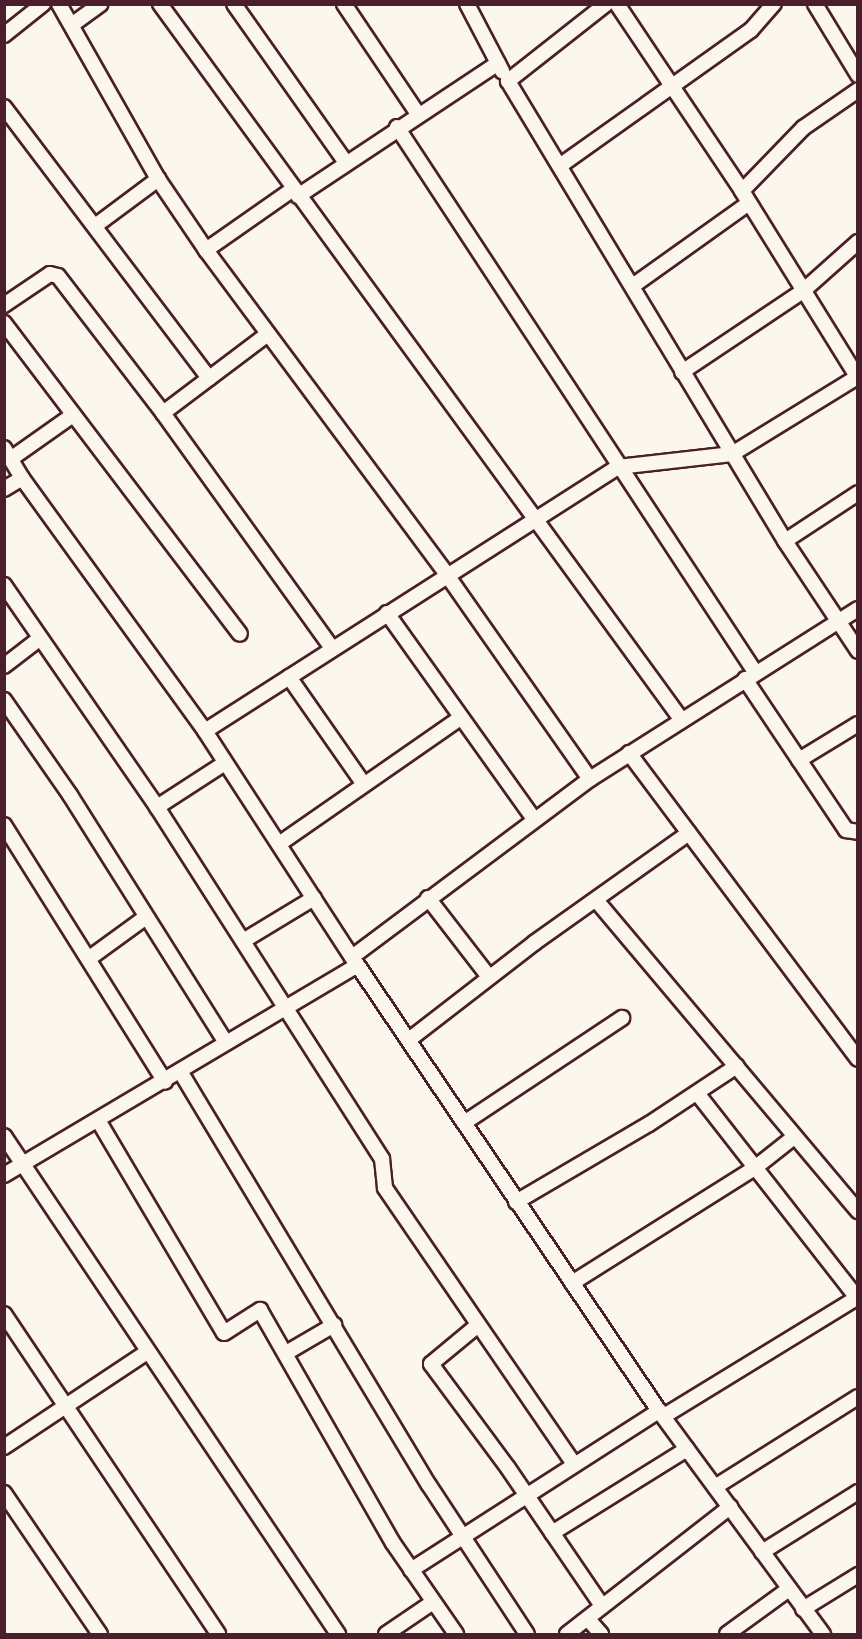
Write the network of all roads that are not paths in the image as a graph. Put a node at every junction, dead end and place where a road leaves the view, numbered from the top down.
1 (43, 4) edge
2 (59, 4) edge
3 (101, 4) edge
4 (160, 4) edge
5 (234, 4) edge
6 (344, 4) edge
7 (467, 4) edge
8 (617, 4) edge
9 (774, 4) edge
10 (815, 4) edge
11 (603, 6) edge
12 (73, 24) junction
13 (4, 35) edge
14 (498, 63) junction
15 (858, 75) edge
16 (508, 81) junction
17 (671, 85) junction
18 (858, 90) edge
19 (4, 107) edge
20 (418, 114) junction
21 (397, 127) junction
22 (346, 163) junction
23 (561, 165) junction
24 (158, 179) junction
25 (296, 192) junction
26 (745, 197) junction
27 (95, 226) junction
28 (858, 242) edge
29 (206, 250) junction
30 (634, 285) junction
31 (803, 291) junction
32 (4, 305) edge
33 (4, 323) edge
34 (268, 333) junction
35 (682, 372) junction
36 (209, 378) junction
37 (857, 378) edge
38 (163, 413) junction
39 (73, 415) junction
40 (8, 453) edge
41 (732, 454) junction
42 (618, 466) junction
43 (22, 478) junction
44 (4, 489) edge
45 (858, 494) edge
46 (536, 521) junction
47 (785, 541) junction
48 (447, 575) junction
49 (4, 585) edge
50 (858, 609) edge
51 (387, 613) junction
52 (839, 621) junction
53 (240, 634) dead end
54 (39, 639) junction
55 (332, 648) junction
56 (858, 651) edge
57 (4, 666) edge
58 (750, 675) junction
59 (289, 677) junction
60 (4, 700) edge
61 (459, 719) junction
62 (681, 719) junction
63 (858, 724) edge
64 (205, 731) junction
65 (628, 753) junction
66 (799, 760) junction
67 (225, 763) junction
68 (590, 779) junction
69 (363, 783) junction
70 (157, 807) junction
71 (534, 819) junction
72 (4, 825) edge
73 (858, 832) edge
74 (690, 833) junction
75 (279, 844) junction
76 (429, 897) junction
77 (314, 898) junction
78 (596, 900) junction
79 (146, 917) junction
80 (243, 941) junction
81 (91, 957) junction
82 (355, 961) junction
83 (489, 977) junction
84 (285, 1008) junction
85 (622, 1018) dead end
86 (410, 1039) junction
87 (225, 1041) junction
88 (858, 1059) edge
89 (737, 1066) junction
90 (180, 1071) junction
91 (165, 1082) junction
92 (697, 1093) junction
93 (98, 1120) junction
94 (464, 1123) junction
95 (4, 1136) edge
96 (794, 1137) junction
97 (23, 1165) junction
98 (756, 1167) junction
99 (4, 1175) edge
100 (516, 1202) junction
101 (858, 1211) edge
102 (572, 1283) junction
103 (857, 1298) edge
104 (4, 1314) edge
105 (334, 1325) junction
106 (478, 1325) junction
107 (147, 1352) junction
108 (286, 1353) junction
109 (858, 1397) edge
110 (65, 1406) junction
111 (661, 1413) junction
112 (4, 1447) edge
113 (687, 1449) junction
114 (574, 1464) junction
115 (715, 1487) junction
116 (858, 1492) edge
117 (4, 1493) edge
118 (527, 1495) junction
119 (730, 1507) junction
120 (552, 1533) junction
121 (462, 1538) junction
122 (762, 1552) junction
123 (411, 1570) junction
124 (858, 1575) edge
125 (789, 1589) junction
126 (434, 1602) junction
127 (602, 1606) junction
128 (803, 1609) junction
129 (588, 1618) junction
130 (736, 1632) edge
131 (338, 1634) edge
132 (100, 1635) edge
133 (218, 1635) edge
134 (386, 1635) edge
135 (456, 1635) edge
136 (527, 1635) edge
137 (567, 1635) edge
138 (601, 1635) edge
139 (824, 1635) edge

1 - 13 street
2 - 12 street
3 - 12 street
4 - 25 street
5 - 22 street
6 - 20 street
7 - 14 street
8 - 17 street
9 - 17 street
10 - 15 street
11 - 16 street
12 - 24 street
14 - 16 street
14 - 20 street
16 - 23 street
17 - 23 street
17 - 26 street
18 - 26 street
19 - 27 street
20 - 21 street
21 - 22 street
21 - 42 street
22 - 25 street
23 - 30 street
24 - 27 street
24 - 29 street
25 - 29 street
25 - 46 street
26 - 30 street
26 - 31 street
27 - 36 street
28 - 31 street
29 - 34 street
30 - 35 street
31 - 35 street
31 - 37 street
32 - 38 street
33 - 39 street
34 - 36 street
34 - 48 street
35 - 41 street
36 - 38 street
37 - 41 street
38 - 55 street
39 - 40 street
39 - 53 street
40 - 43 street
41 - 42 street
41 - 47 street
42 - 46 street
42 - 58 street
43 - 44 street
43 - 64 street
45 - 47 street
46 - 48 street
46 - 62 street
47 - 52 street
48 - 51 street
48 - 68 street
49 - 54 street
50 - 52 street
51 - 55 street
51 - 61 street
52 - 56 street
52 - 58 street
54 - 57 street
54 - 70 street
55 - 59 street
58 - 62 street
58 - 66 street
59 - 64 street
59 - 69 street
60 - 79 street
61 - 69 street
61 - 71 street
62 - 65 street
63 - 66 street
64 - 67 street
65 - 68 street
65 - 74 street
66 - 73 street
67 - 70 street
67 - 75 street
68 - 71 street
69 - 75 street
70 - 80 street
71 - 76 street
72 - 81 street
74 - 78 street
74 - 88 street
75 - 77 street
76 - 82 street
76 - 83 street
77 - 80 street
77 - 82 street
78 - 83 street
78 - 89 street
79 - 81 street
79 - 87 street
80 - 84 street
81 - 91 street
82 - 84 street
82 - 86 street
83 - 86 street
84 - 87 street
84 - 106 street
85 - 94 street
86 - 94 street
87 - 90 street
89 - 92 street
89 - 96 street
90 - 91 street
90 - 105 street
91 - 93 street
92 - 98 street
92 - 100 street
93 - 97 street
93 - 108 street
94 - 100 street
95 - 97 street
96 - 98 street
96 - 101 street
97 - 99 street
97 - 107 street
98 - 102 street
98 - 103 street
100 - 102 street
102 - 111 street
103 - 111 street
104 - 110 street
105 - 108 street
105 - 121 street
106 - 114 street
106 - 118 street
107 - 110 street
107 - 131 street
108 - 123 street
109 - 115 street
110 - 112 street
110 - 133 street
111 - 113 street
111 - 114 street
113 - 115 street
113 - 120 street
114 - 118 street
115 - 119 street
116 - 122 street
117 - 132 street
118 - 120 street
118 - 121 street
119 - 122 street
119 - 127 street
120 - 127 street
121 - 123 street
121 - 136 street
122 - 125 street
123 - 126 street
124 - 128 street
125 - 128 street
125 - 130 street
126 - 134 street
126 - 135 street
127 - 129 street
128 - 139 street
129 - 137 street
129 - 138 street

